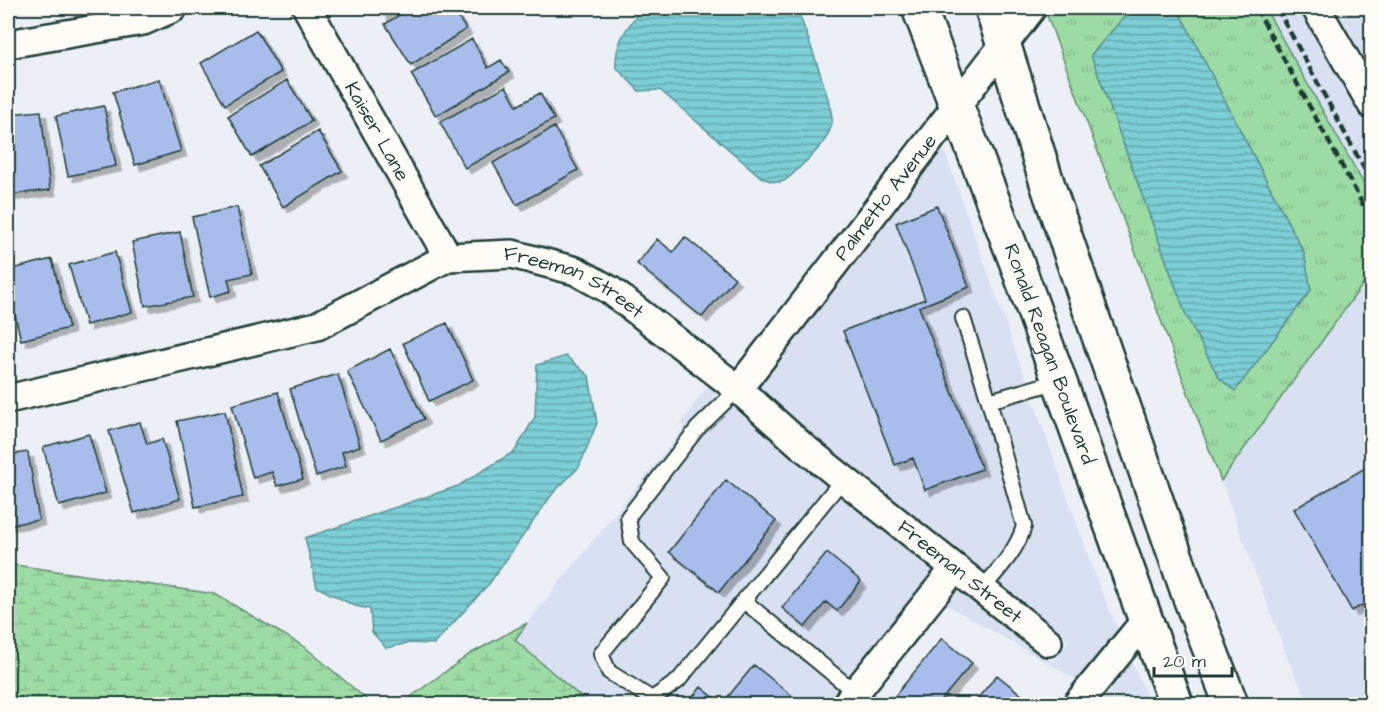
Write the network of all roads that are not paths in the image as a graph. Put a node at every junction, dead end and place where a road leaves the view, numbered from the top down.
1 (172, 8) edge
2 (307, 8) edge
3 (919, 8) edge
4 (992, 8) edge
5 (1032, 8) edge
6 (1316, 8) edge
7 (1004, 43) junction
8 (8, 44) edge
9 (1371, 105) edge
10 (956, 107) junction
11 (448, 256) junction
12 (963, 318) dead end
13 (1059, 381) junction
14 (738, 389) junction
15 (8, 399) edge
16 (989, 401) junction
17 (843, 478) junction
18 (955, 568) junction
19 (982, 590) junction
20 (1189, 595) junction
21 (744, 601) junction
22 (1145, 621) junction
23 (1048, 642) dead end
24 (851, 699) edge
25 (1077, 705) edge
26 (1176, 705) edge
27 (1231, 705) edge

1 - 8 street
2 - 11 street, Kaiser Lane
3 - 10 main road, Ronald Reagan Boulevard
4 - 7 main road
5 - 7 street, Palmetto Avenue
6 - 9 street
7 - 10 street, Palmetto Avenue
7 - 20 main road
10 - 13 main road, Ronald Reagan Boulevard
10 - 14 street, Palmetto Avenue
11 - 14 street, Freeman Street
11 - 15 street, Freeman Street
12 - 16 lane
13 - 16 lane
13 - 22 main road, Ronald Reagan Boulevard
14 - 17 street, Freeman Street
14 - 21 lane
16 - 19 lane
17 - 18 street, Freeman Street
17 - 21 lane
18 - 19 street, Freeman Street
18 - 24 street
19 - 23 street, Freeman Street
20 - 22 main road
20 - 27 main road
21 - 24 lane
22 - 25 street
22 - 26 main road, Ronald Reagan Boulevard

